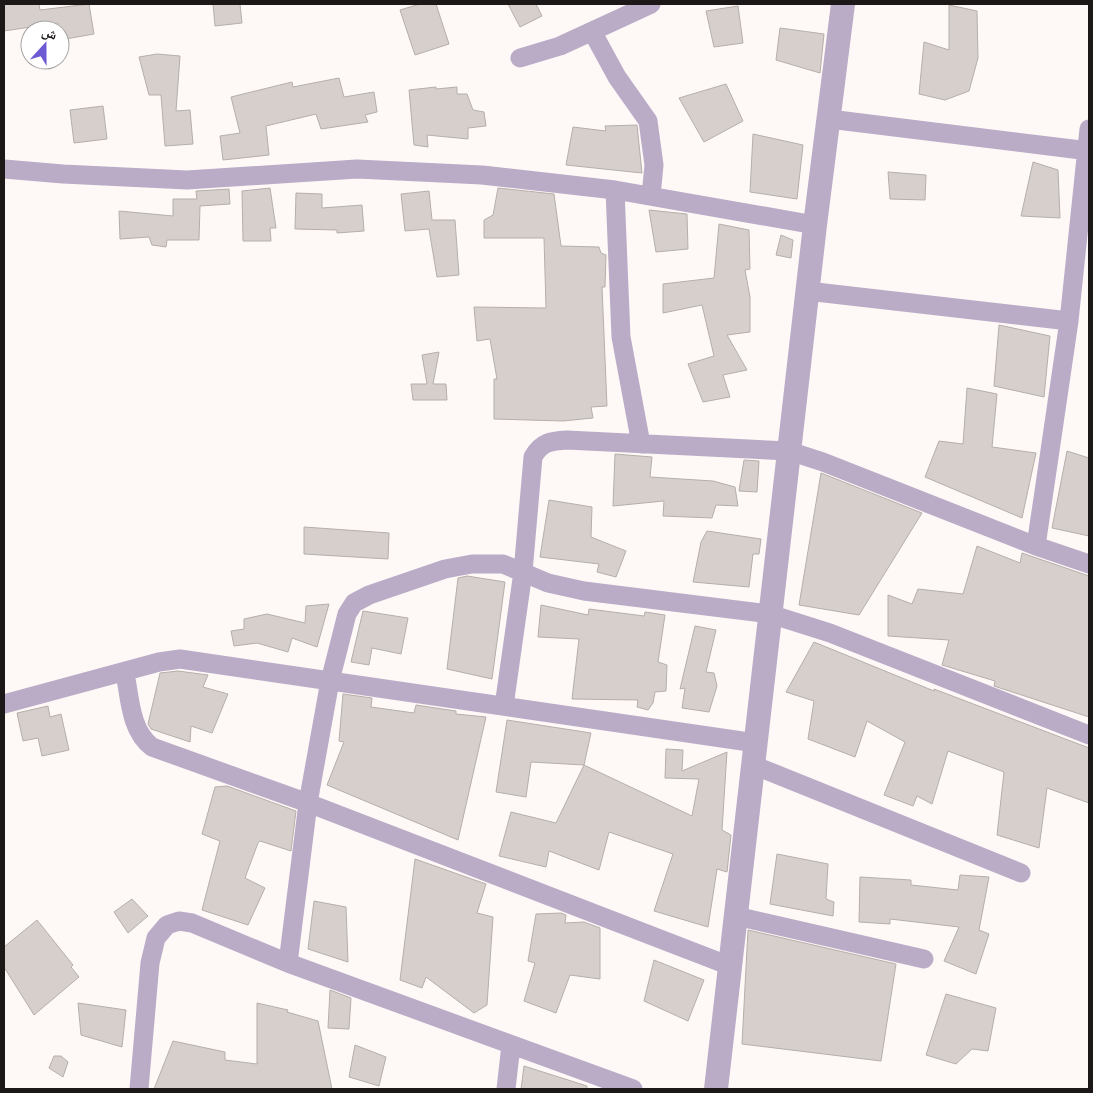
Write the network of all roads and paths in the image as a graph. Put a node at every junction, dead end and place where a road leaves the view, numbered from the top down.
1 (651, 4) edge
2 (843, 4) edge
3 (593, 33) junction
4 (520, 58) dead end
5 (829, 119) junction
6 (1089, 129) edge
7 (1088, 151) edge
8 (4, 169) edge
9 (615, 190) junction
10 (651, 196) junction
11 (815, 225) junction
12 (808, 291) junction
13 (1069, 321) junction
14 (641, 444) junction
15 (789, 451) junction
16 (1036, 546) junction
17 (1089, 564) edge
18 (522, 572) junction
19 (770, 614) junction
20 (125, 673) junction
21 (330, 681) junction
22 (4, 704) edge
23 (504, 706) junction
24 (1089, 735) edge
25 (754, 754) junction
26 (308, 803) junction
27 (1020, 872) dead end
28 (736, 916) junction
29 (924, 959) dead end
30 (288, 963) junction
31 (730, 966) junction
32 (511, 1045) junction
33 (138, 1089) edge
34 (506, 1089) edge
35 (634, 1089) edge
36 (716, 1089) edge

1 - 3 street
2 - 5 street
3 - 4 street
3 - 10 street
5 - 7 street
5 - 11 street
6 - 7 street
7 - 13 street
8 - 9 street
9 - 10 street
9 - 14 street
10 - 11 street
11 - 12 street
12 - 13 street
12 - 15 street
13 - 16 street
14 - 15 street
14 - 18 street
15 - 16 street
15 - 19 street
16 - 17 street
18 - 19 street
18 - 21 street
18 - 23 street
19 - 24 street
19 - 25 street
20 - 21 street
20 - 22 street
20 - 26 street
21 - 23 street
21 - 26 street
23 - 25 street
25 - 27 street
25 - 28 street
26 - 30 street
26 - 31 street
28 - 29 street
28 - 31 street
30 - 32 street
30 - 33 street
31 - 36 street
32 - 34 street
32 - 35 street

